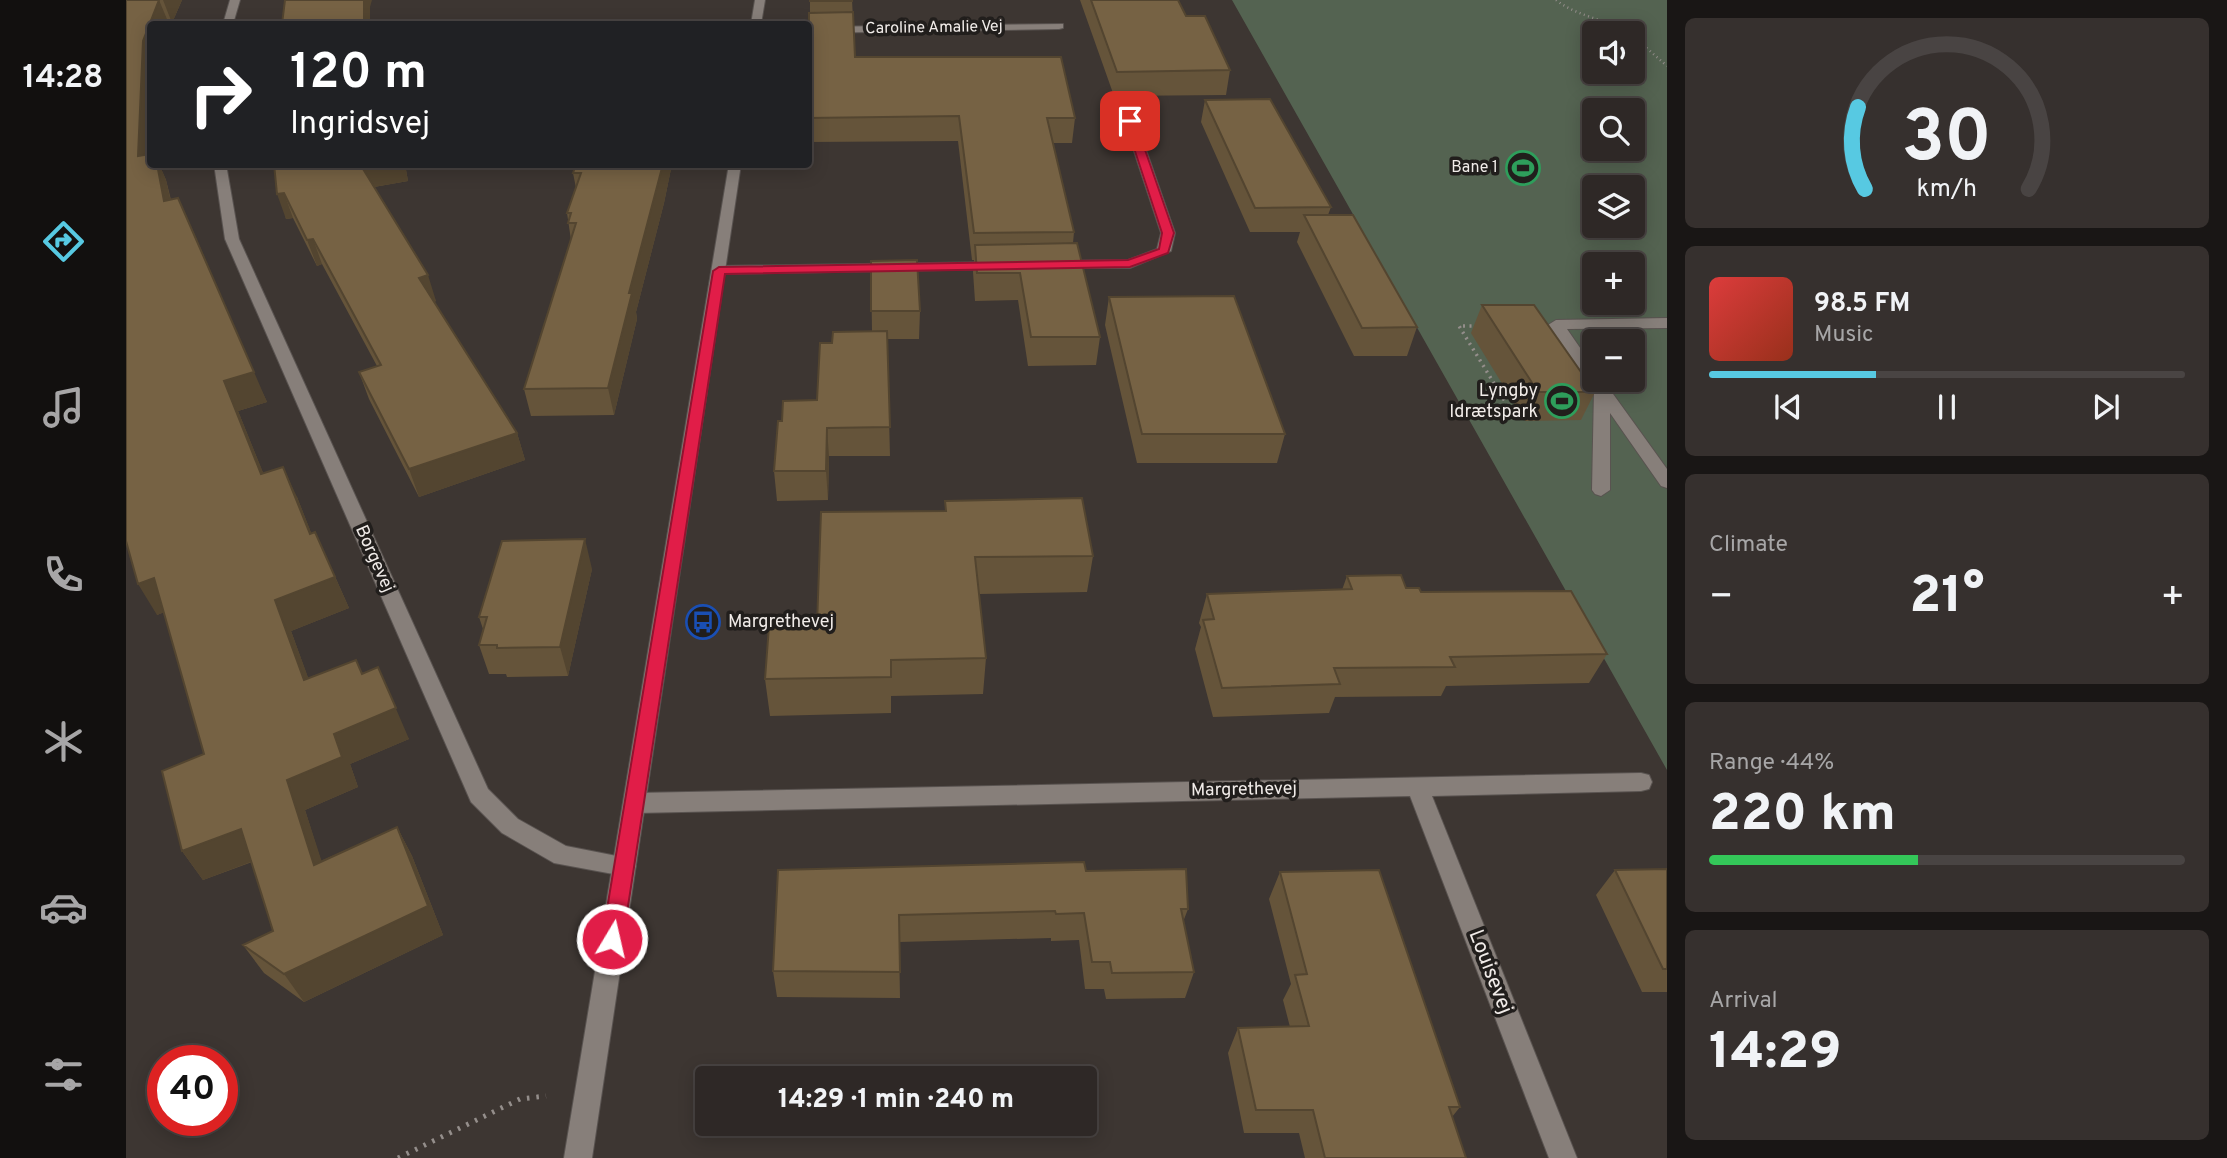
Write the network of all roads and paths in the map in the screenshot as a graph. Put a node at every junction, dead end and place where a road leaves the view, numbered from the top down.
1 (235, 0) edge
2 (760, 0) edge
3 (1556, 0) edge
4 (229, 21) edge
5 (756, 21) edge
6 (1608, 21) edge
7 (1059, 26) dead end
8 (812, 30) edge
9 (1645, 47) edge
10 (1667, 66) edge
11 (1130, 121) dead end
12 (221, 168) edge
13 (734, 168) edge
14 (1048, 265) edge
15 (1007, 266) edge
16 (719, 271) junction
17 (1667, 323) edge
18 (1487, 326) edge
19 (1582, 362) edge
20 (1597, 392) edge
21 (1603, 392) edge
22 (1514, 415) dead end
23 (1667, 482) edge
24 (1601, 490) dead end
25 (1642, 782) dead end
26 (1417, 786) junction
27 (636, 803) junction
28 (624, 866) junction
29 (588, 1090) junction
30 (398, 1158) edge
31 (578, 1158) edge
32 (1563, 1158) edge

1 - 4 street
2 - 5 street
3 - 6 path
7 - 8 street, Caroline Amalie Vej
9 - 10 path
11 - 14 street
12 - 28 street, Borgevej
13 - 16 street
15 - 16 street
16 - 27 street
17 - 19 street
18 - 22 path
20 - 24 street
21 - 23 street
25 - 26 street, Margrethevej
26 - 27 street, Margrethevej
26 - 32 street, Louisevej
27 - 28 street
28 - 29 street
29 - 30 path
29 - 31 street

